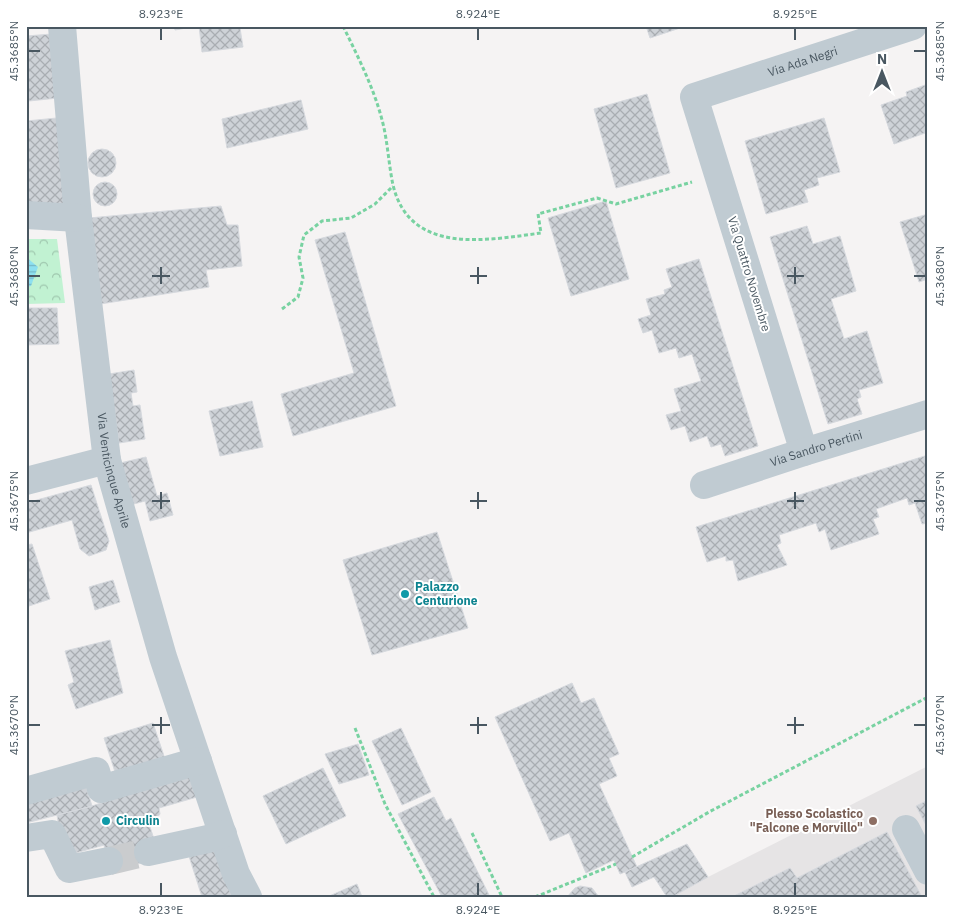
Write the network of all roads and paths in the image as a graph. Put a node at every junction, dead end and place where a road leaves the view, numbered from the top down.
1 (62, 26) edge
2 (342, 26) edge
3 (913, 26) edge
4 (694, 97) joint
5 (718, 175) junction
6 (393, 186) junction
7 (26, 216) edge
8 (78, 218) junction
9 (282, 309) dead end
10 (928, 414) edge
11 (804, 452) junction
12 (107, 460) junction
13 (26, 481) edge
14 (704, 485) dead end
15 (928, 697) edge
16 (355, 728) dead end
17 (198, 760) junction
18 (26, 791) edge
19 (906, 829) dead end
20 (472, 833) dead end
21 (223, 834) junction
22 (26, 838) edge
23 (148, 852) tunnel mouth
24 (632, 857) dead end
25 (109, 861) tunnel mouth
26 (616, 864) dead end
27 (928, 871) edge
28 (248, 897) edge
29 (434, 897) edge
30 (502, 897) edge
31 (535, 897) edge

1 - 8 street, Via Venticinque Aprile
2 - 6 path
3 - 4 street, Via Ada Negri
4 - 5 street, Via Quattro Novembre
5 - 6 path
5 - 11 street, Via Quattro Novembre
6 - 9 path
7 - 8 street
8 - 12 street, Via Venticinque Aprile
10 - 11 street, Via Sandro Pertini
11 - 14 street, Via Sandro Pertini
12 - 13 street
12 - 17 street, Via Venticinque Aprile
15 - 24 path
16 - 29 path
17 - 18 street
17 - 21 street, Via Venticinque Aprile
19 - 27 street
20 - 30 path
21 - 23 street
21 - 28 street, Via Venticinque Aprile
22 - 25 street
26 - 31 path

